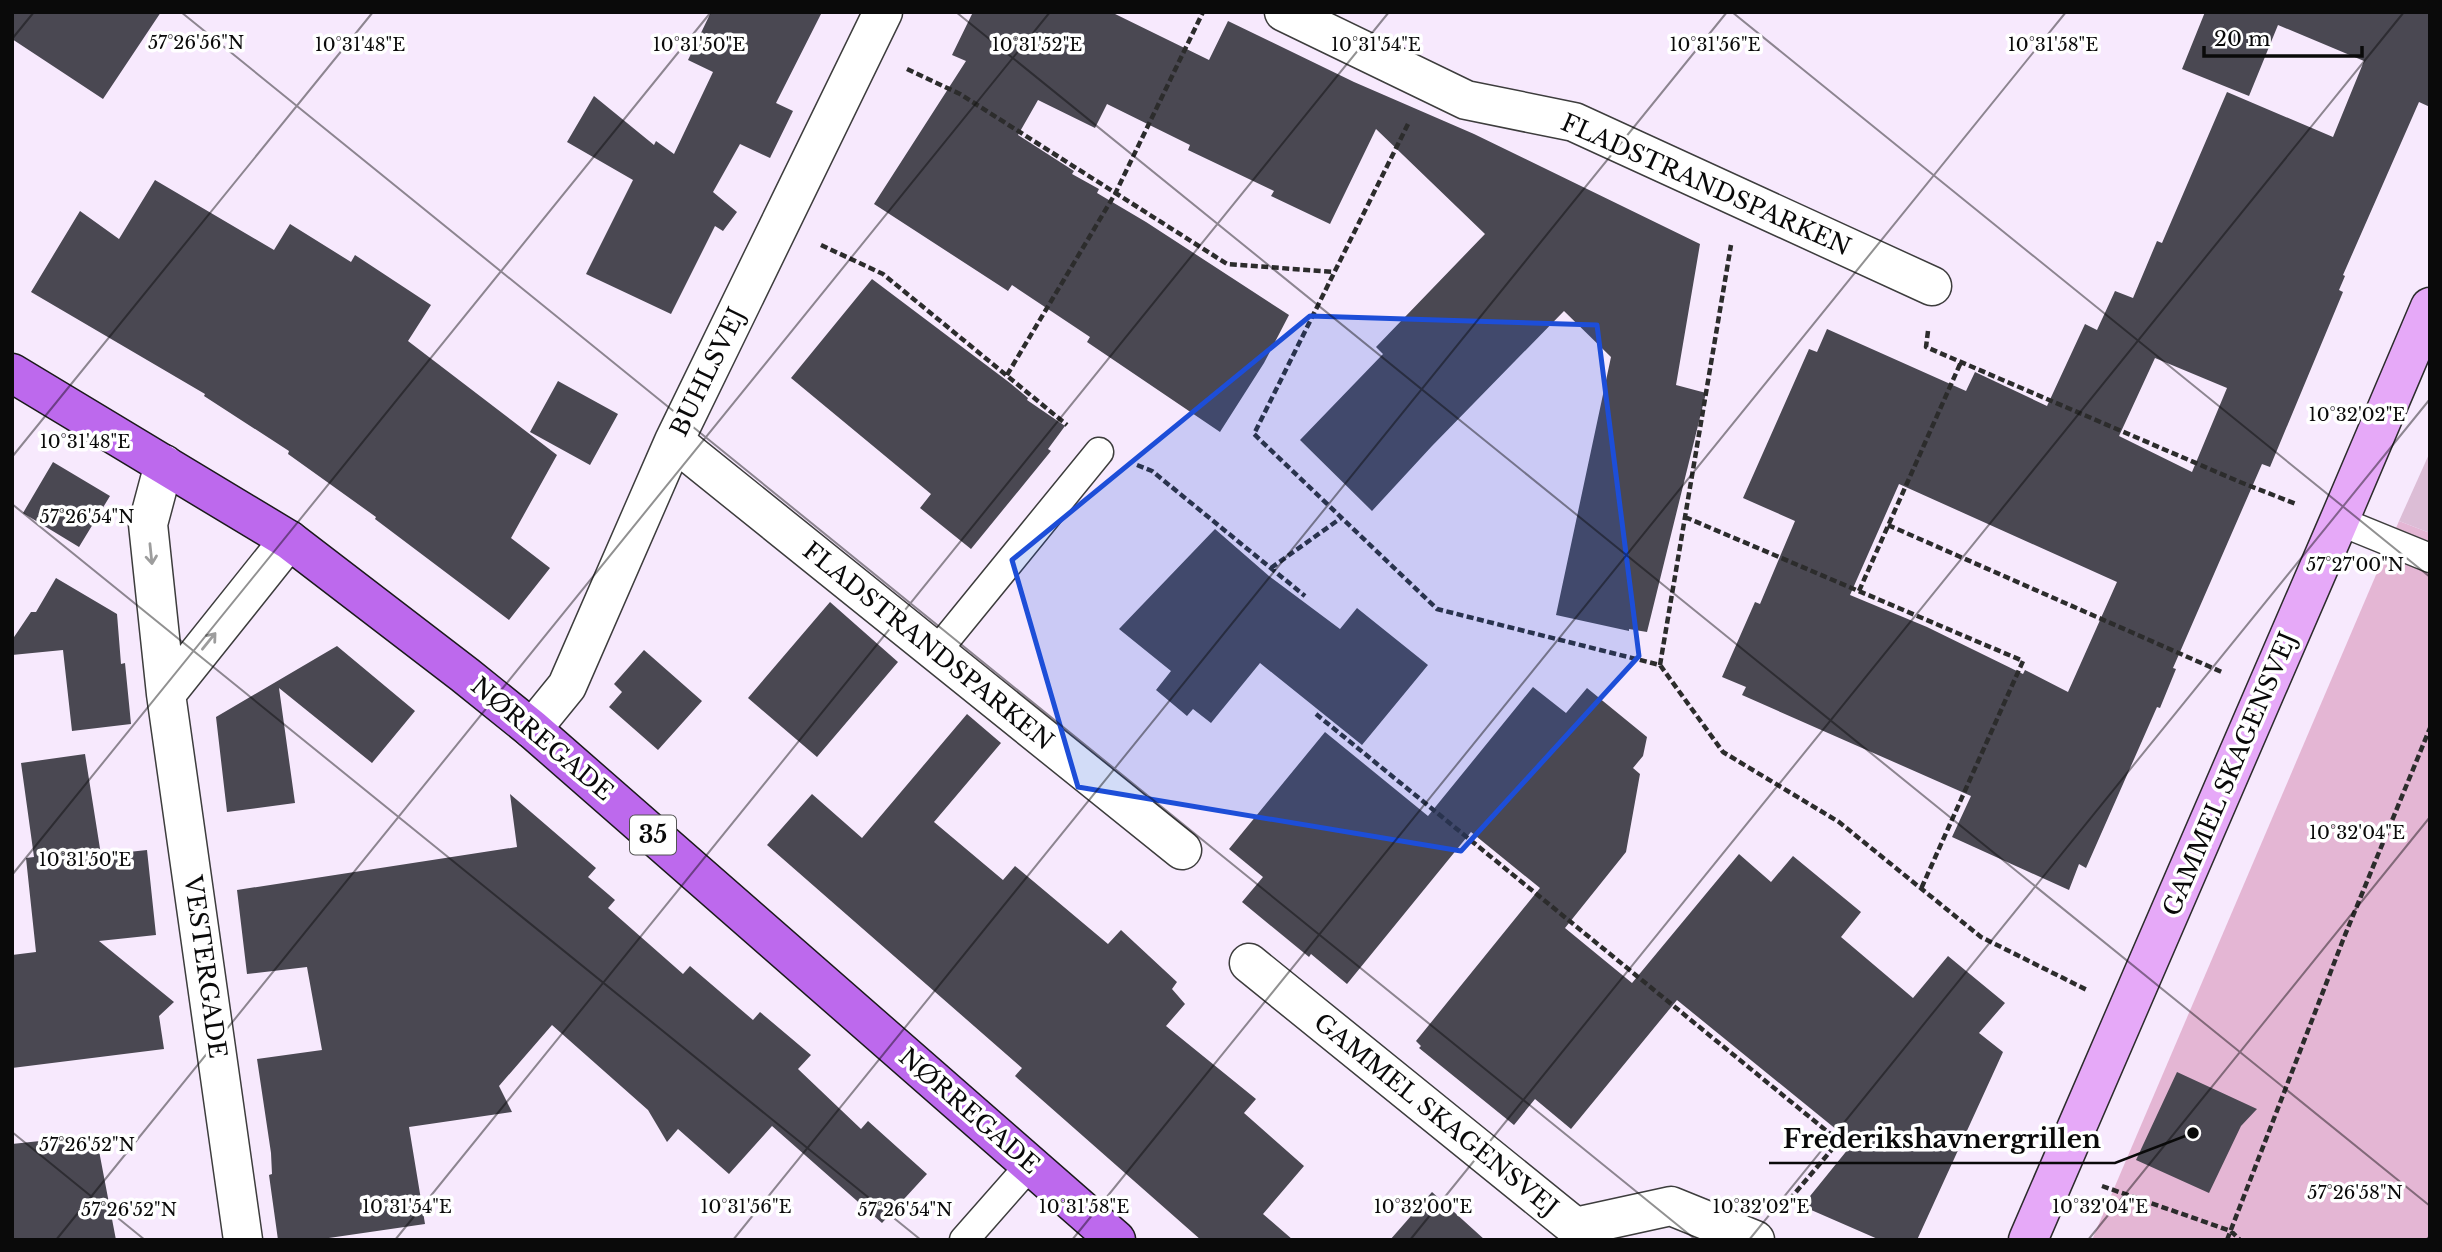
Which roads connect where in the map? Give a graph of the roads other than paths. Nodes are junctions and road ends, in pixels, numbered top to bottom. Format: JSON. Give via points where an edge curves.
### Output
{"nodes":[{"id":1,"x":883,"y":12,"type":"edge"},
{"id":2,"x":1284,"y":12,"type":"edge"},
{"id":3,"x":1932,"y":286,"type":"road end"},
{"id":4,"x":2430,"y":307,"type":"edge"},
{"id":5,"x":13,"y":375,"type":"edge"},
{"id":6,"x":674,"y":441,"type":"junction"},
{"id":7,"x":1099,"y":452,"type":"road end"},
{"id":8,"x":164,"y":464,"type":"junction"},
{"id":9,"x":2340,"y":521,"type":"junction"},
{"id":10,"x":289,"y":540,"type":"junction"},
{"id":11,"x":2430,"y":558,"type":"edge"},
{"id":12,"x":936,"y":652,"type":"junction"},
{"id":13,"x":166,"y":694,"type":"junction"},
{"id":14,"x":532,"y":729,"type":"junction"},
{"id":15,"x":1182,"y":850,"type":"dead end"},
{"id":16,"x":1249,"y":963,"type":"dead end"},
{"id":17,"x":1030,"y":1165,"type":"junction"},
{"id":18,"x":243,"y":1240,"type":"edge"},
{"id":19,"x":964,"y":1240,"type":"edge"},
{"id":20,"x":1116,"y":1240,"type":"edge"},
{"id":21,"x":1755,"y":1240,"type":"edge"},
{"id":22,"x":2028,"y":1240,"type":"edge"}],
"edges":[{"from":1,"to":6,"type":"street","name":"BUHLSVEJ"},
{"from":2,"to":3,"type":"street","name":"FLADSTRANDSPARKEN","via":[[1466,100],[1574,122]]},
{"from":4,"to":9,"type":"street","name":"GAMMEL SKAGENSVEJ"},
{"from":5,"to":8,"type":"main road","number":"35"},
{"from":6,"to":12,"type":"street","name":"FLADSTRANDSPARKEN"},
{"from":6,"to":14,"type":"street","name":"BUHLSVEJ","via":[[567,686]]},
{"from":7,"to":12,"type":"lane"},
{"from":8,"to":10,"type":"main road","name":"NØRREGADE","number":"35"},
{"from":8,"to":13,"type":"street","name":"VESTERGADE","one_way":true,"via":[[148,524]]},
{"from":9,"to":11,"type":"lane"},
{"from":9,"to":22,"type":"street","name":"GAMMEL SKAGENSVEJ"},
{"from":13,"to":10,"type":"street","one_way":true},
{"from":10,"to":14,"type":"main road","name":"NØRREGADE","number":"35"},
{"from":12,"to":15,"type":"street","name":"FLADSTRANDSPARKEN"},
{"from":13,"to":18,"type":"street","name":"VESTERGADE"},
{"from":14,"to":17,"type":"main road","name":"NØRREGADE","number":"35"},
{"from":16,"to":21,"type":"street","name":"GAMMEL SKAGENSVEJ","via":[[1575,1227],[1671,1206]]},
{"from":17,"to":19,"type":"lane"},
{"from":17,"to":20,"type":"main road","name":"NØRREGADE","number":"35"}]}
